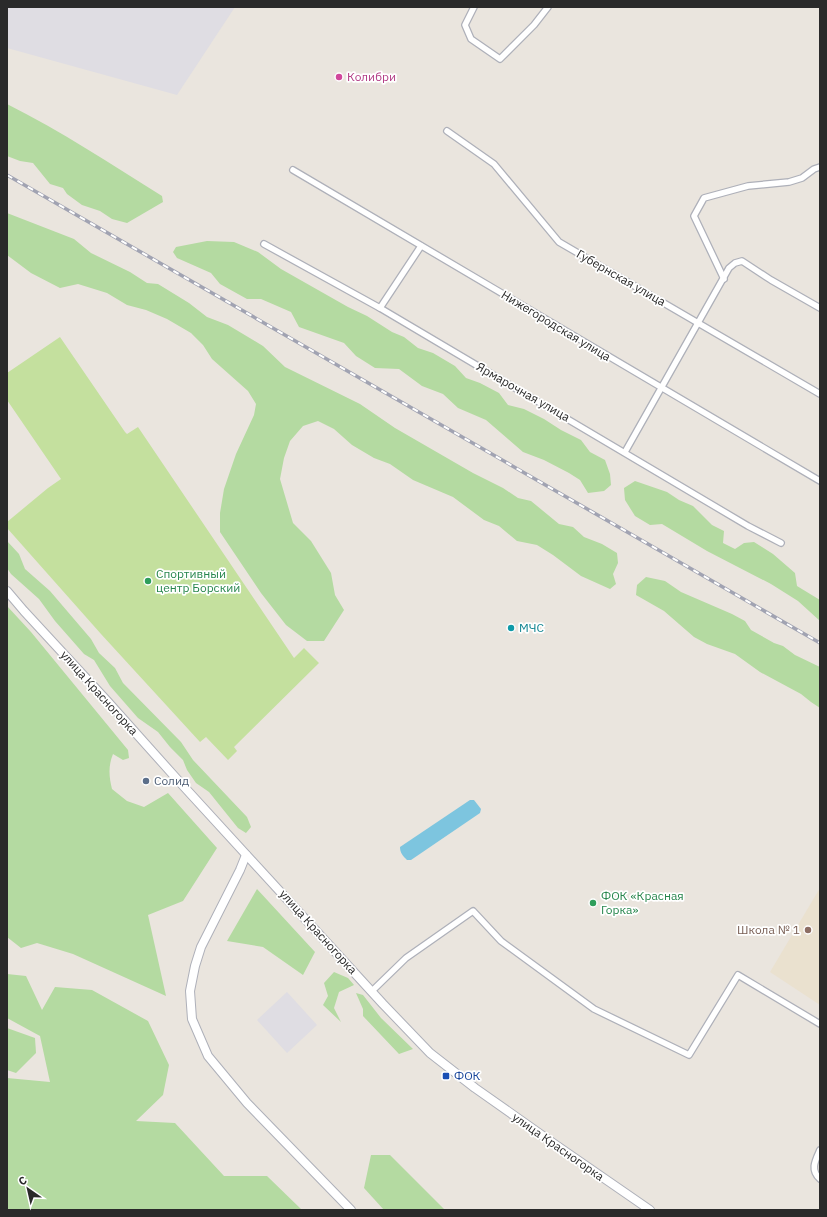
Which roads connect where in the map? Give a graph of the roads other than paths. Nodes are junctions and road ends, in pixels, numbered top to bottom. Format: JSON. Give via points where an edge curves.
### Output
{"nodes":[{"id":1,"x":474,"y":7,"type":"edge"},
{"id":2,"x":548,"y":7,"type":"edge"},
{"id":3,"x":447,"y":131,"type":"dead end"},
{"id":4,"x":820,"y":167,"type":"edge"},
{"id":5,"x":293,"y":170,"type":"dead end"},
{"id":6,"x":264,"y":244,"type":"dead end"},
{"id":7,"x":421,"y":246,"type":"junction"},
{"id":8,"x":724,"y":279,"type":"junction"},
{"id":9,"x":380,"y":308,"type":"junction"},
{"id":10,"x":820,"y":308,"type":"edge"},
{"id":11,"x":699,"y":323,"type":"junction"},
{"id":12,"x":661,"y":387,"type":"junction"},
{"id":13,"x":820,"y":394,"type":"edge"},
{"id":14,"x":625,"y":452,"type":"junction"},
{"id":15,"x":820,"y":481,"type":"edge"},
{"id":16,"x":781,"y":543,"type":"dead end"},
{"id":17,"x":7,"y":590,"type":"edge"},
{"id":18,"x":7,"y":595,"type":"edge"},
{"id":19,"x":24,"y":611,"type":"junction"},
{"id":20,"x":246,"y":855,"type":"junction"},
{"id":21,"x":372,"y":991,"type":"junction"},
{"id":22,"x":820,"y":1024,"type":"edge"},
{"id":23,"x":820,"y":1150,"type":"edge"},
{"id":24,"x":820,"y":1179,"type":"edge"},
{"id":25,"x":351,"y":1210,"type":"edge"},
{"id":26,"x":650,"y":1210,"type":"edge"}],
"edges":[{"from":1,"to":2,"type":"street","via":[[465,25],[470,40],[500,59]]},
{"from":3,"to":11,"type":"street","name":"Губернская улица","via":[[494,164],[559,242]]},
{"from":4,"to":8,"type":"street","via":[[802,178],[789,182],[748,186],[704,198],[694,216]]},
{"from":5,"to":7,"type":"street","name":"Нижегородская улица"},
{"from":6,"to":9,"type":"street","name":"Ярмарочная улица"},
{"from":7,"to":9,"type":"street"},
{"from":7,"to":12,"type":"street","name":"Нижегородская улица"},
{"from":8,"to":10,"type":"street","via":[[729,268],[742,261]]},
{"from":8,"to":11,"type":"street"},
{"from":9,"to":14,"type":"street","name":"Ярмарочная улица"},
{"from":11,"to":12,"type":"street"},
{"from":11,"to":13,"type":"street","name":"Губернская улица"},
{"from":12,"to":14,"type":"street"},
{"from":12,"to":15,"type":"street","name":"Нижегородская улица"},
{"from":14,"to":16,"type":"street","name":"Ярмарочная улица"},
{"from":17,"to":19,"type":"main road"},
{"from":18,"to":19,"type":"main road"},
{"from":19,"to":20,"type":"main road","name":"улица Красногорка"},
{"from":20,"to":21,"type":"main road","name":"улица Красногорка"},
{"from":20,"to":25,"type":"main road","via":[[201,947],[190,991],[192,1019],[208,1056],[247,1103]]},
{"from":21,"to":22,"type":"street","via":[[406,958],[472,911],[501,941],[594,1009],[689,1054],[738,975]]},
{"from":21,"to":26,"type":"main road","name":"улица Красногорка","via":[[430,1053],[450,1070]]},
{"from":23,"to":24,"type":"street","via":[[813,1167]]}]}
